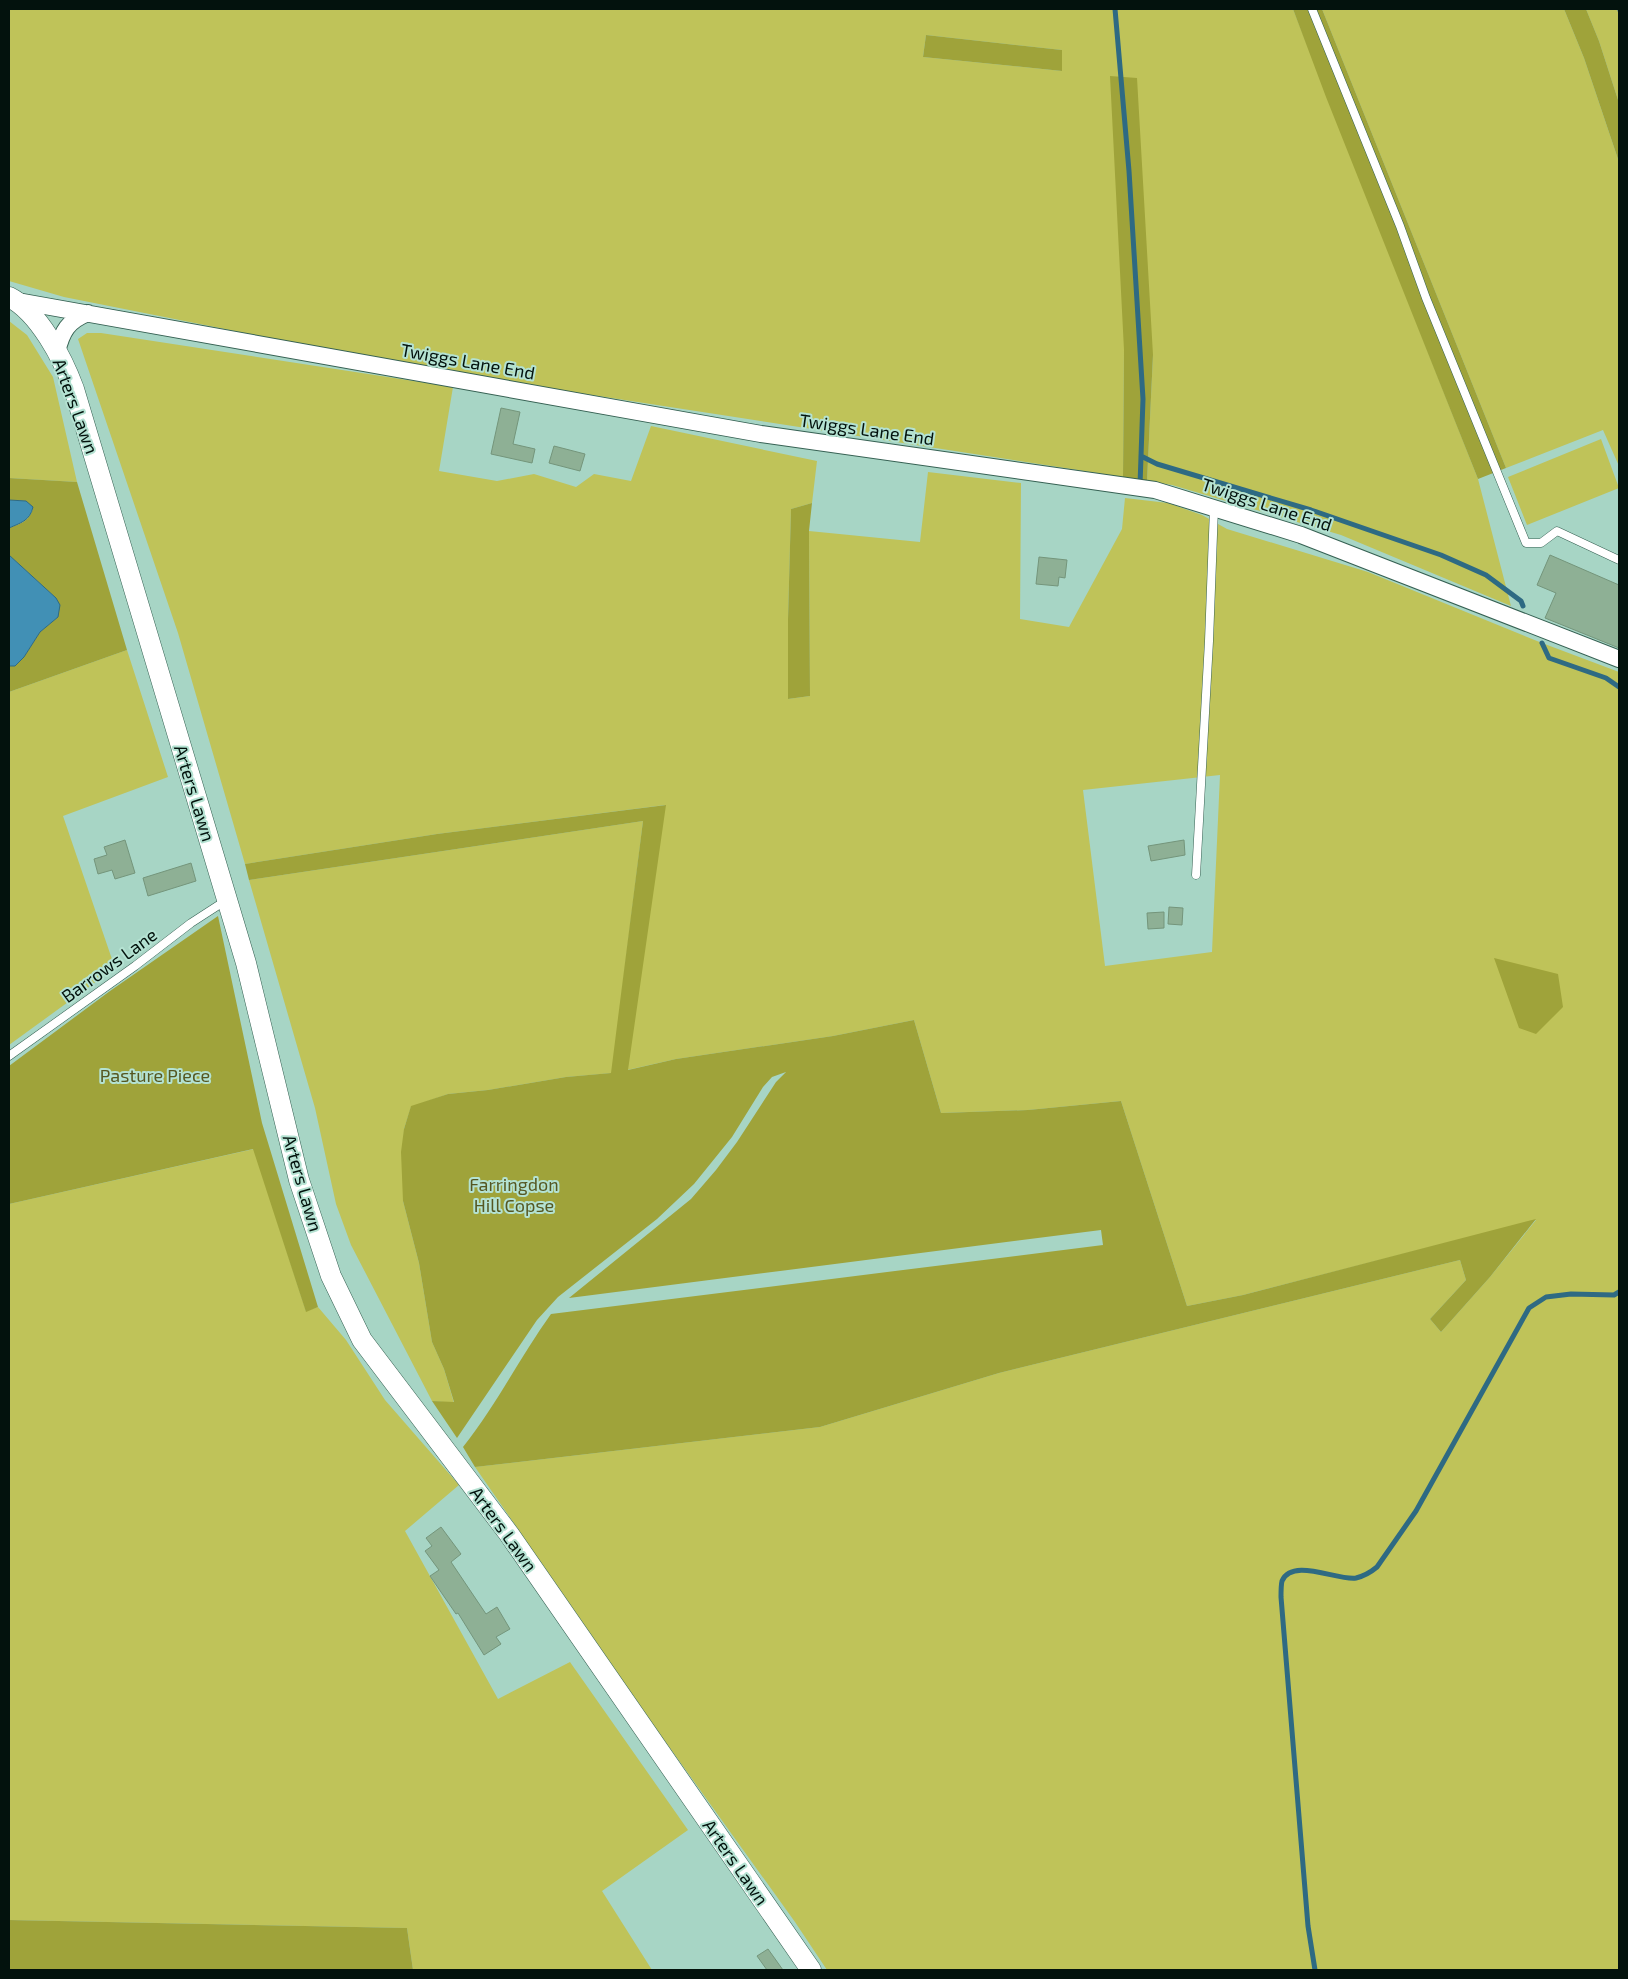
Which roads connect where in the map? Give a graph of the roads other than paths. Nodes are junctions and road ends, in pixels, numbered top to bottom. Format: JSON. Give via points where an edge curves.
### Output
{"nodes":[{"id":1,"x":1312,"y":9,"type":"edge"},
{"id":2,"x":13,"y":299,"type":"edge"},
{"id":3,"x":88,"y":313,"type":"junction"},
{"id":4,"x":57,"y":352,"type":"junction"},
{"id":5,"x":1214,"y":508,"type":"junction"},
{"id":6,"x":1619,"y":560,"type":"edge"},
{"id":7,"x":1619,"y":659,"type":"edge"},
{"id":8,"x":1196,"y":876,"type":"dead end"},
{"id":9,"x":227,"y":899,"type":"junction"},
{"id":10,"x":9,"y":1056,"type":"edge"},
{"id":11,"x":811,"y":1970,"type":"edge"}],
"edges":[{"from":1,"to":6,"type":"lane","via":[[1526,543],[1541,543],[1557,531]]},
{"from":2,"to":3,"type":"street","name":"Twiggs Lane End"},
{"from":2,"to":4,"type":"street","name":"Arters Lawn","via":[[42,329]]},
{"from":3,"to":4,"type":"street","via":[[68,324]]},
{"from":3,"to":5,"type":"street","name":"Twiggs Lane End","via":[[761,434],[1155,490]]},
{"from":4,"to":9,"type":"street","name":"Arters Lawn","via":[[74,389]]},
{"from":5,"to":7,"type":"street","name":"Twiggs Lane End","via":[[1301,534]]},
{"from":5,"to":8,"type":"lane","via":[[1210,641]]},
{"from":9,"to":10,"type":"lane","name":"Barrows Lane"},
{"from":9,"to":11,"type":"street","name":"Arters Lawn","via":[[246,963],[299,1180],[331,1276],[362,1340],[509,1534]]}]}
